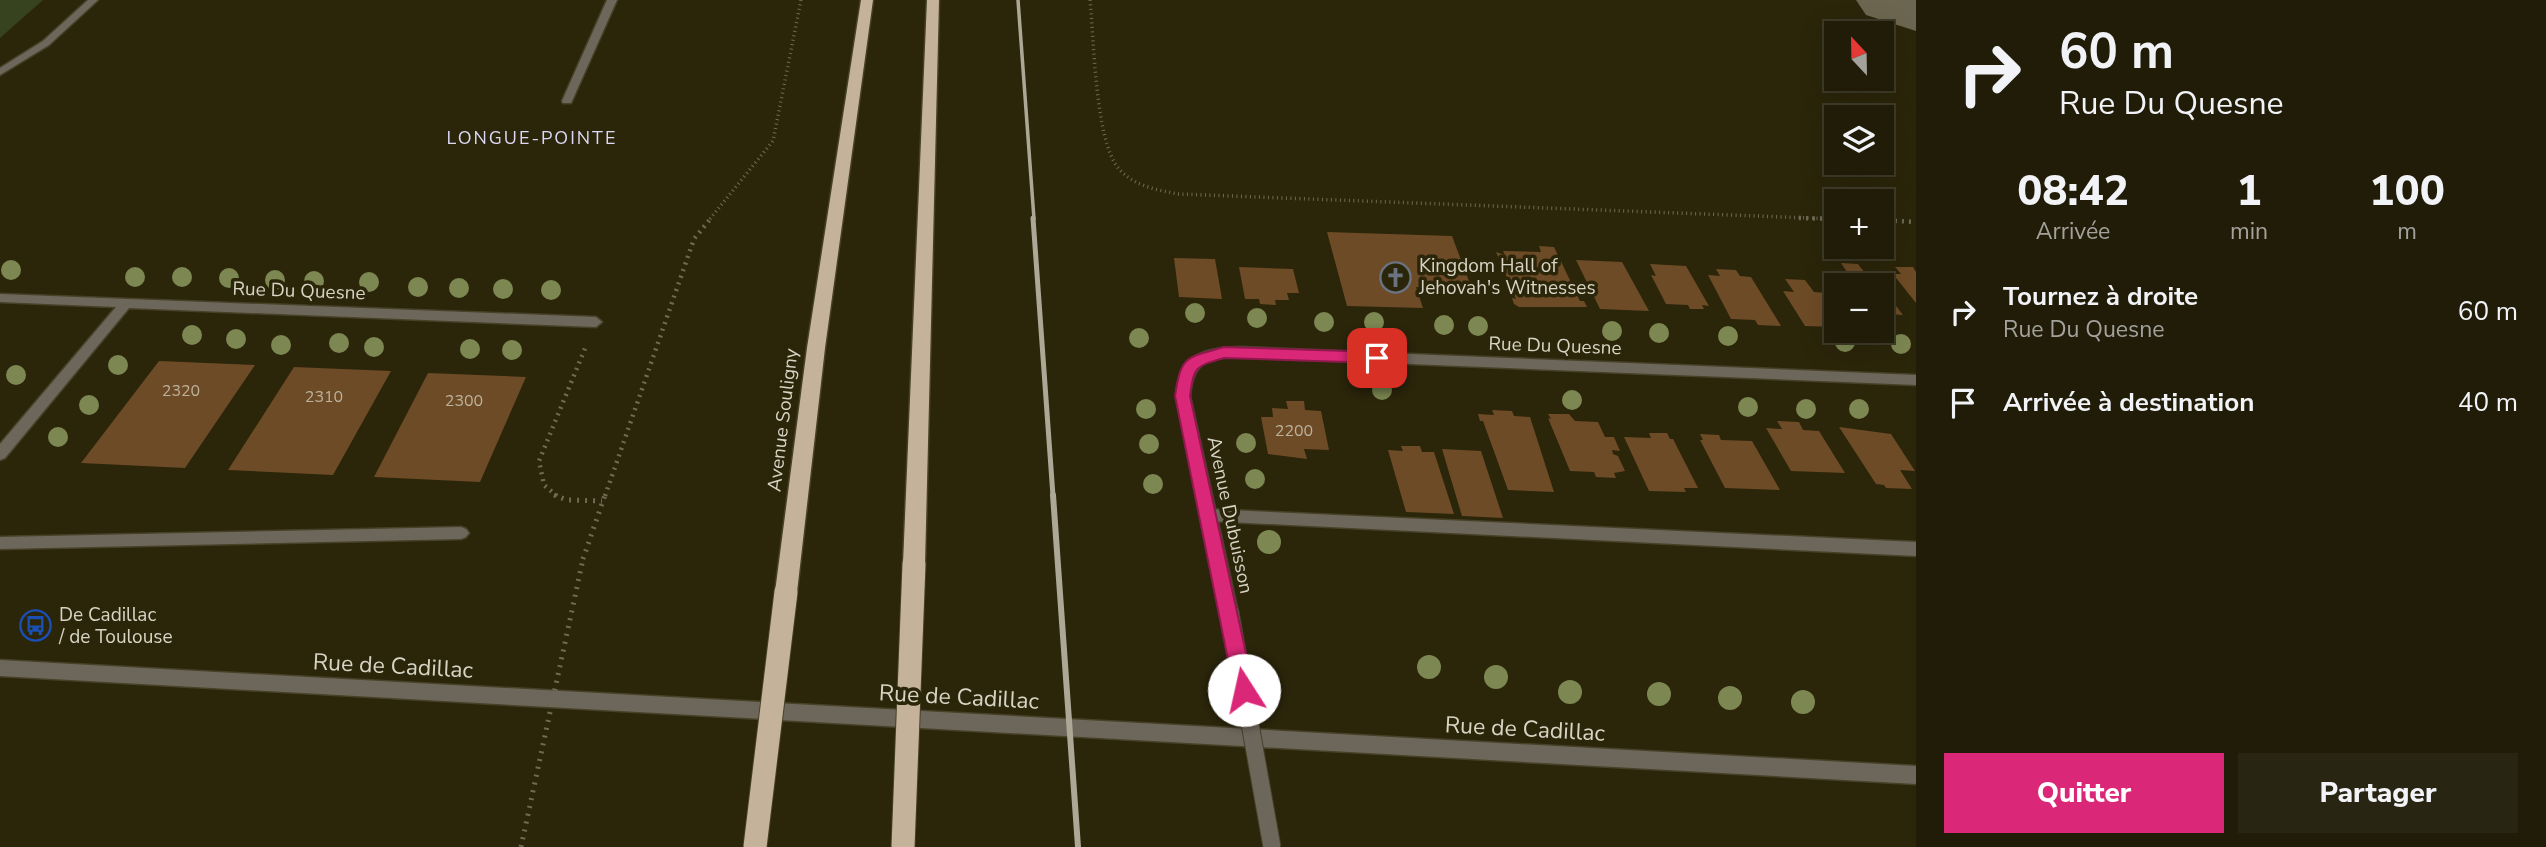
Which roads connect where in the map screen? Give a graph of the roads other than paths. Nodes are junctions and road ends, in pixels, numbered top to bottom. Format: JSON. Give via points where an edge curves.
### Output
{"nodes":[{"id":1,"x":93,"y":0,"type":"edge"},
{"id":2,"x":612,"y":0,"type":"edge"},
{"id":3,"x":867,"y":0,"type":"edge"},
{"id":4,"x":933,"y":0,"type":"edge"},
{"id":5,"x":0,"y":72,"type":"edge"},
{"id":6,"x":567,"y":100,"type":"dead end"},
{"id":7,"x":0,"y":298,"type":"edge"},
{"id":8,"x":126,"y":303,"type":"junction"},
{"id":9,"x":596,"y":322,"type":"road end"},
{"id":10,"x":1195,"y":361,"type":"joint"},
{"id":11,"x":1916,"y":380,"type":"edge"},
{"id":12,"x":0,"y":454,"type":"edge"},
{"id":13,"x":1208,"y":515,"type":"junction"},
{"id":14,"x":461,"y":533,"type":"dead end"},
{"id":15,"x":0,"y":543,"type":"edge"},
{"id":16,"x":1916,"y":550,"type":"edge"},
{"id":17,"x":0,"y":668,"type":"edge"},
{"id":18,"x":1916,"y":775,"type":"edge"},
{"id":19,"x":755,"y":847,"type":"edge"},
{"id":20,"x":903,"y":847,"type":"edge"},
{"id":21,"x":1272,"y":847,"type":"edge"}],
"edges":[{"from":1,"to":5,"type":"street","via":[[46,43]]},
{"from":2,"to":6,"type":"street"},
{"from":3,"to":19,"type":"highway","name":"Avenue Souligny","bridge":true,"via":[[816,348]]},
{"from":4,"to":20,"type":"highway","bridge":true},
{"from":7,"to":8,"type":"street","name":"Rue Du Quesne"},
{"from":8,"to":9,"type":"street","name":"Rue Du Quesne"},
{"from":8,"to":12,"type":"street"},
{"from":10,"to":11,"type":"street","name":"Rue Du Quesne","via":[[1242,352]]},
{"from":10,"to":13,"type":"street","name":"Avenue Dubuisson","via":[[1186,371],[1182,396]]},
{"from":13,"to":16,"type":"street"},
{"from":13,"to":21,"type":"street","name":"Avenue Dubuisson","bridge":true},
{"from":14,"to":15,"type":"street"},
{"from":17,"to":18,"type":"street","name":"Rue de Cadillac"}]}
